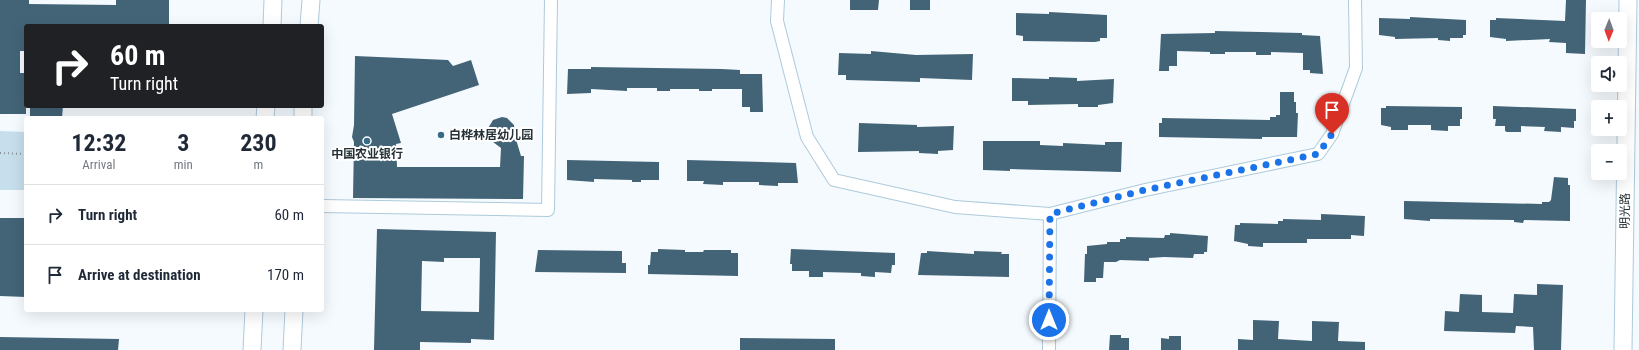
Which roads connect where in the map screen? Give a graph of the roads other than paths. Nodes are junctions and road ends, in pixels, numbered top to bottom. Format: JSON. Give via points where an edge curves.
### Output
{"nodes":[{"id":1,"x":273,"y":0,"type":"edge"},
{"id":2,"x":311,"y":0,"type":"edge"},
{"id":3,"x":551,"y":0,"type":"edge"},
{"id":4,"x":778,"y":0,"type":"edge"},
{"id":5,"x":1355,"y":0,"type":"edge"},
{"id":6,"x":1628,"y":0,"type":"edge"},
{"id":7,"x":272,"y":24,"type":"edge"},
{"id":8,"x":309,"y":24,"type":"edge"},
{"id":9,"x":324,"y":206,"type":"edge"},
{"id":10,"x":1050,"y":214,"type":"junction"},
{"id":11,"x":254,"y":312,"type":"edge"},
{"id":12,"x":294,"y":312,"type":"edge"},
{"id":13,"x":252,"y":350,"type":"edge"},
{"id":14,"x":292,"y":350,"type":"edge"},
{"id":15,"x":1049,"y":350,"type":"edge"},
{"id":16,"x":1623,"y":350,"type":"edge"}],
"edges":[{"from":1,"to":7,"type":"main road"},
{"from":2,"to":8,"type":"main road"},
{"from":3,"to":9,"type":"street","via":[[548,210]]},
{"from":4,"to":10,"type":"street","via":[[777,21],[807,137],[834,180],[955,207]]},
{"from":5,"to":10,"type":"street","via":[[1356,68],[1332,134],[1318,154],[1145,190]]},
{"from":6,"to":16,"type":"main road","name":"明光路"},
{"from":10,"to":15,"type":"street"},
{"from":11,"to":13,"type":"main road"},
{"from":12,"to":14,"type":"main road"}]}
